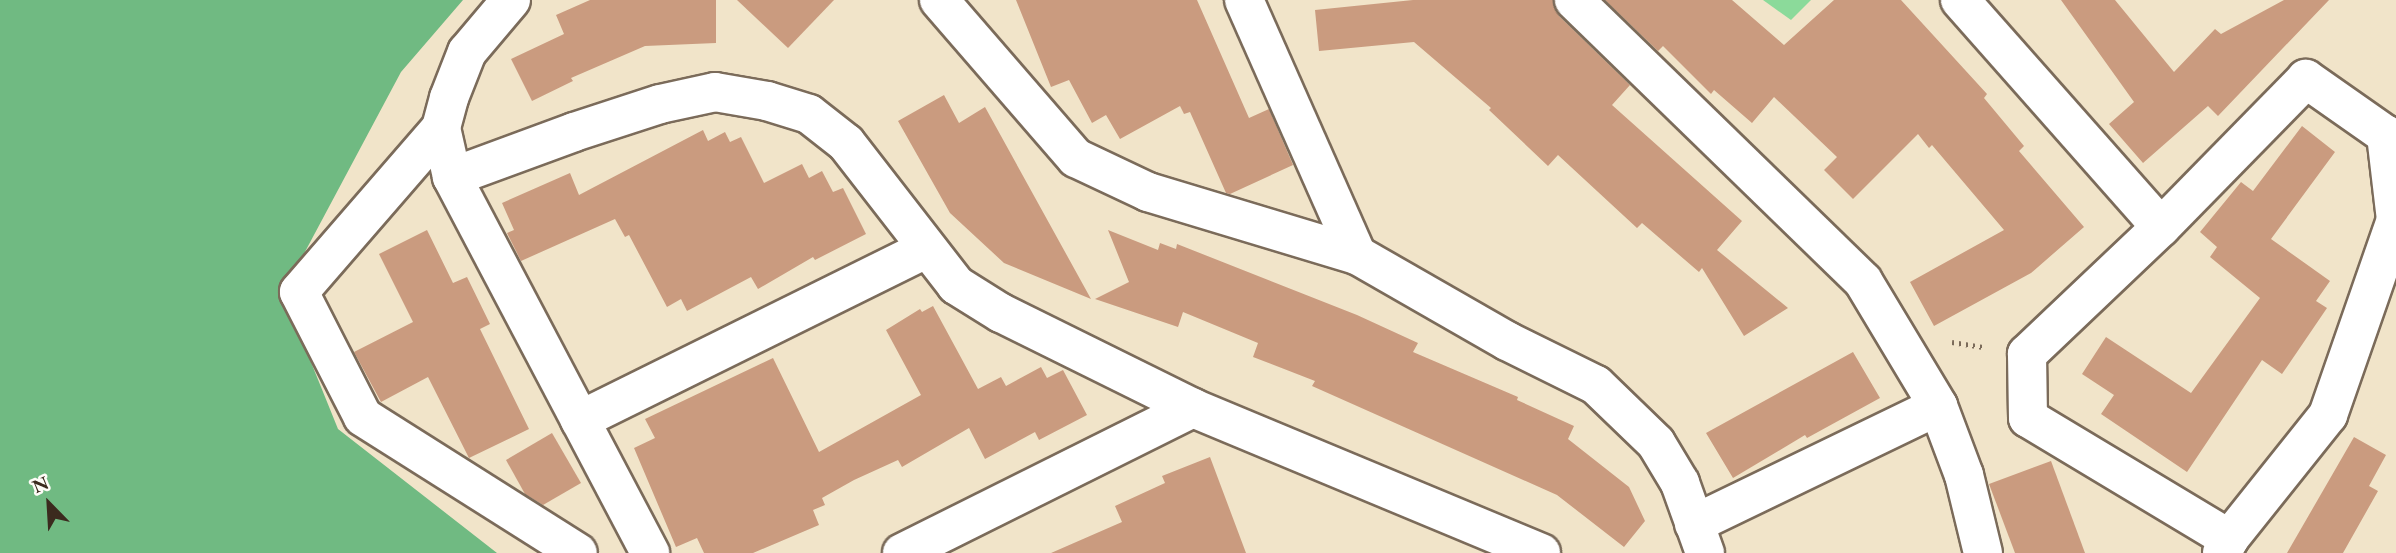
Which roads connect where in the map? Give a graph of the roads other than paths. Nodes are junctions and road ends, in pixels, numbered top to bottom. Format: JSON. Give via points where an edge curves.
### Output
{"nodes":[{"id":1,"x":510,"y":0,"type":"edge"},
{"id":2,"x":939,"y":0,"type":"edge"},
{"id":3,"x":1244,"y":0,"type":"edge"},
{"id":4,"x":1574,"y":0,"type":"edge"},
{"id":5,"x":1960,"y":0,"type":"edge"},
{"id":6,"x":441,"y":128,"type":"junction"},
{"id":7,"x":452,"y":177,"type":"junction"},
{"id":8,"x":2161,"y":226,"type":"junction"},
{"id":9,"x":926,"y":249,"type":"junction"},
{"id":10,"x":1357,"y":255,"type":"junction"},
{"id":11,"x":1938,"y":406,"type":"junction"},
{"id":12,"x":1193,"y":408,"type":"junction"},
{"id":13,"x":580,"y":420,"type":"junction"},
{"id":14,"x":1700,"y":539,"type":"edge"},
{"id":15,"x":2226,"y":546,"type":"edge"},
{"id":16,"x":923,"y":548,"type":"edge"},
{"id":17,"x":578,"y":553,"type":"edge"},
{"id":18,"x":650,"y":553,"type":"edge"},
{"id":19,"x":1541,"y":553,"type":"edge"},
{"id":20,"x":1983,"y":553,"type":"edge"}],
"edges":[{"from":1,"to":6,"type":"street","via":[[467,52]]},
{"from":2,"to":10,"type":"street","via":[[1076,158],[1148,192]]},
{"from":3,"to":10,"type":"street"},
{"from":4,"to":11,"type":"street","via":[[1863,281]]},
{"from":5,"to":8,"type":"street"},
{"from":6,"to":7,"type":"street"},
{"from":6,"to":17,"type":"street","via":[[299,292],[363,417]]},
{"from":7,"to":9,"type":"street","via":[[660,104],[715,92],[809,114],[846,143]]},
{"from":7,"to":13,"type":"street"},
{"from":8,"to":15,"type":"street","via":[[2027,354],[2028,418]]},
{"from":8,"to":15,"type":"street","via":[[2306,79],[2386,135],[2396,220],[2328,415]]},
{"from":9,"to":12,"type":"street","via":[[956,285],[1000,313]]},
{"from":9,"to":13,"type":"street"},
{"from":10,"to":14,"type":"street","via":[[1507,341],[1596,384],[1656,443],[1680,482]]},
{"from":11,"to":14,"type":"street"},
{"from":11,"to":20,"type":"street","via":[[1967,486]]},
{"from":12,"to":16,"type":"street"},
{"from":12,"to":19,"type":"street"},
{"from":13,"to":18,"type":"street"}]}
